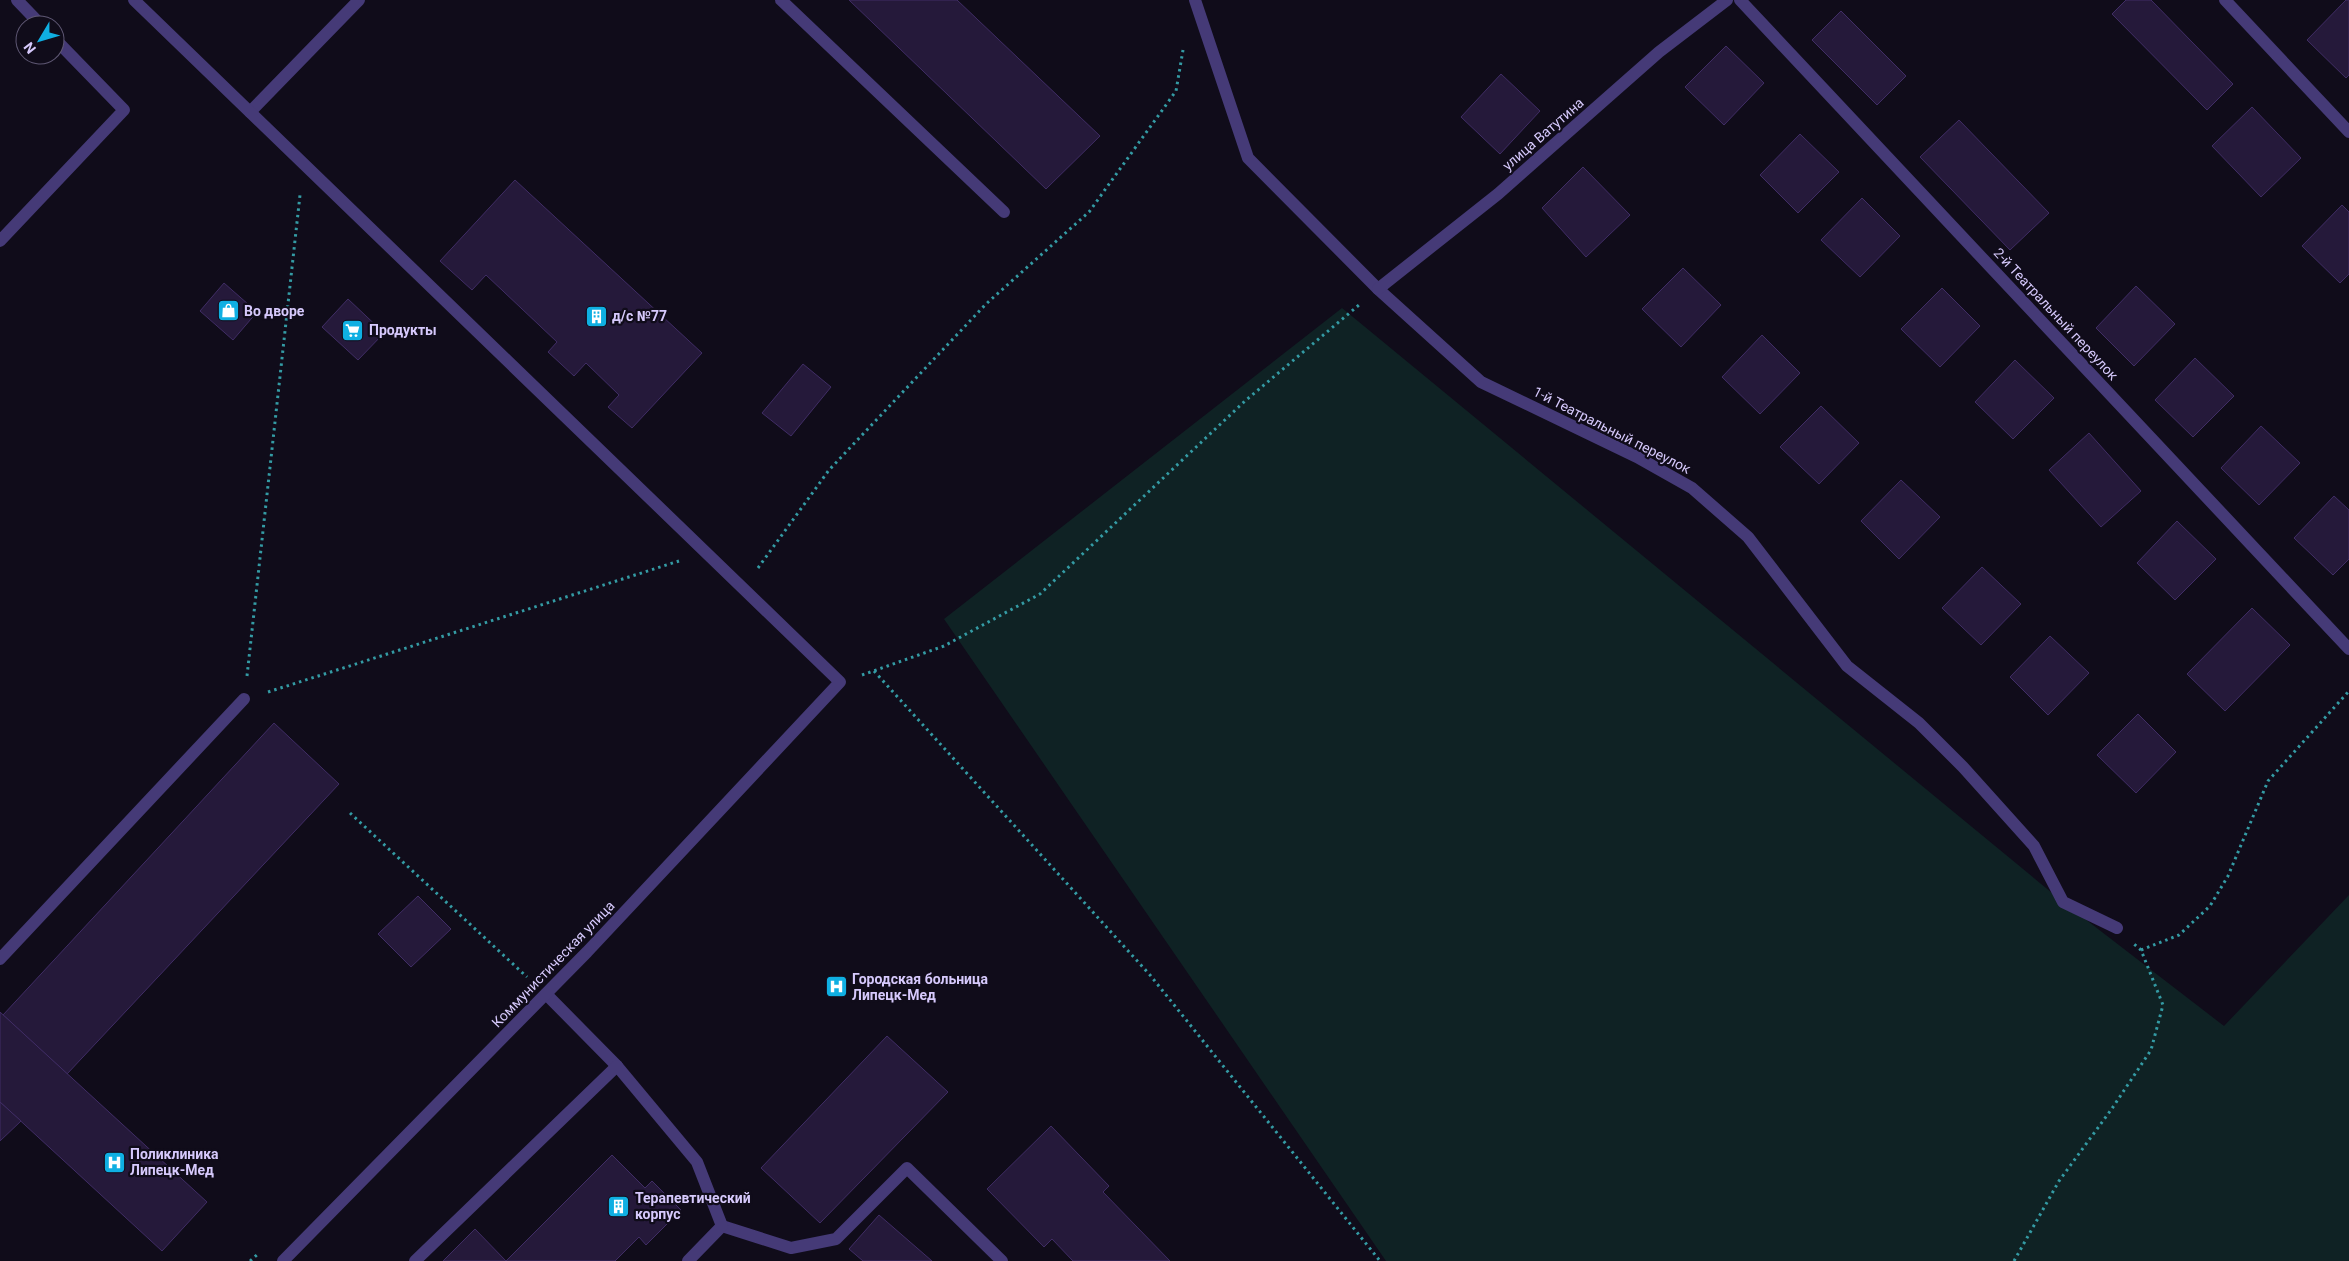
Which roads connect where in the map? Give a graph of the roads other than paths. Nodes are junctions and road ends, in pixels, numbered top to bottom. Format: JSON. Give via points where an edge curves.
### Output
{"nodes":[{"id":1,"x":17,"y":0,"type":"edge"},
{"id":2,"x":134,"y":0,"type":"edge"},
{"id":3,"x":359,"y":0,"type":"edge"},
{"id":4,"x":781,"y":0,"type":"edge"},
{"id":5,"x":1195,"y":0,"type":"edge"},
{"id":6,"x":1727,"y":0,"type":"edge"},
{"id":7,"x":1740,"y":0,"type":"edge"},
{"id":8,"x":2224,"y":0,"type":"edge"},
{"id":9,"x":31,"y":15,"type":"edge"},
{"id":10,"x":65,"y":49,"type":"edge"},
{"id":11,"x":250,"y":112,"type":"junction"},
{"id":12,"x":2349,"y":132,"type":"edge"},
{"id":13,"x":1004,"y":212,"type":"dead end"},
{"id":14,"x":0,"y":241,"type":"edge"},
{"id":15,"x":1378,"y":289,"type":"junction"},
{"id":16,"x":2349,"y":649,"type":"edge"},
{"id":17,"x":244,"y":699,"type":"road end"},
{"id":18,"x":2117,"y":928,"type":"road end"},
{"id":19,"x":0,"y":959,"type":"edge"},
{"id":20,"x":546,"y":994,"type":"junction"},
{"id":21,"x":617,"y":1066,"type":"junction"},
{"id":22,"x":722,"y":1226,"type":"junction"},
{"id":23,"x":283,"y":1261,"type":"edge"},
{"id":24,"x":416,"y":1261,"type":"edge"},
{"id":25,"x":688,"y":1261,"type":"edge"},
{"id":26,"x":1002,"y":1261,"type":"edge"}],
"edges":[{"from":1,"to":9,"type":"street"},
{"from":2,"to":11,"type":"street"},
{"from":3,"to":11,"type":"street"},
{"from":4,"to":13,"type":"street"},
{"from":5,"to":15,"type":"street","name":"1-й Театральный переулок","via":[[1248,158]]},
{"from":6,"to":15,"type":"street","name":"улица Ватутина","via":[[1659,52],[1498,194]]},
{"from":7,"to":16,"type":"street","name":"2-й Театральный переулок"},
{"from":8,"to":12,"type":"street"},
{"from":10,"to":14,"type":"street","via":[[124,110]]},
{"from":11,"to":20,"type":"street","name":"Коммунистическая улица","via":[[840,682]]},
{"from":15,"to":18,"type":"street","name":"1-й Театральный переулок","via":[[1481,382],[1637,457],[1692,488],[1748,537],[1847,666],[1919,723],[2034,846],[2063,902]]},
{"from":17,"to":19,"type":"street"},
{"from":20,"to":21,"type":"street"},
{"from":20,"to":23,"type":"street","name":"Коммунистическая улица"},
{"from":21,"to":22,"type":"street","via":[[696,1162]]},
{"from":21,"to":24,"type":"street"},
{"from":22,"to":25,"type":"street"},
{"from":22,"to":26,"type":"street","via":[[791,1248],[836,1239],[907,1168]]}]}
